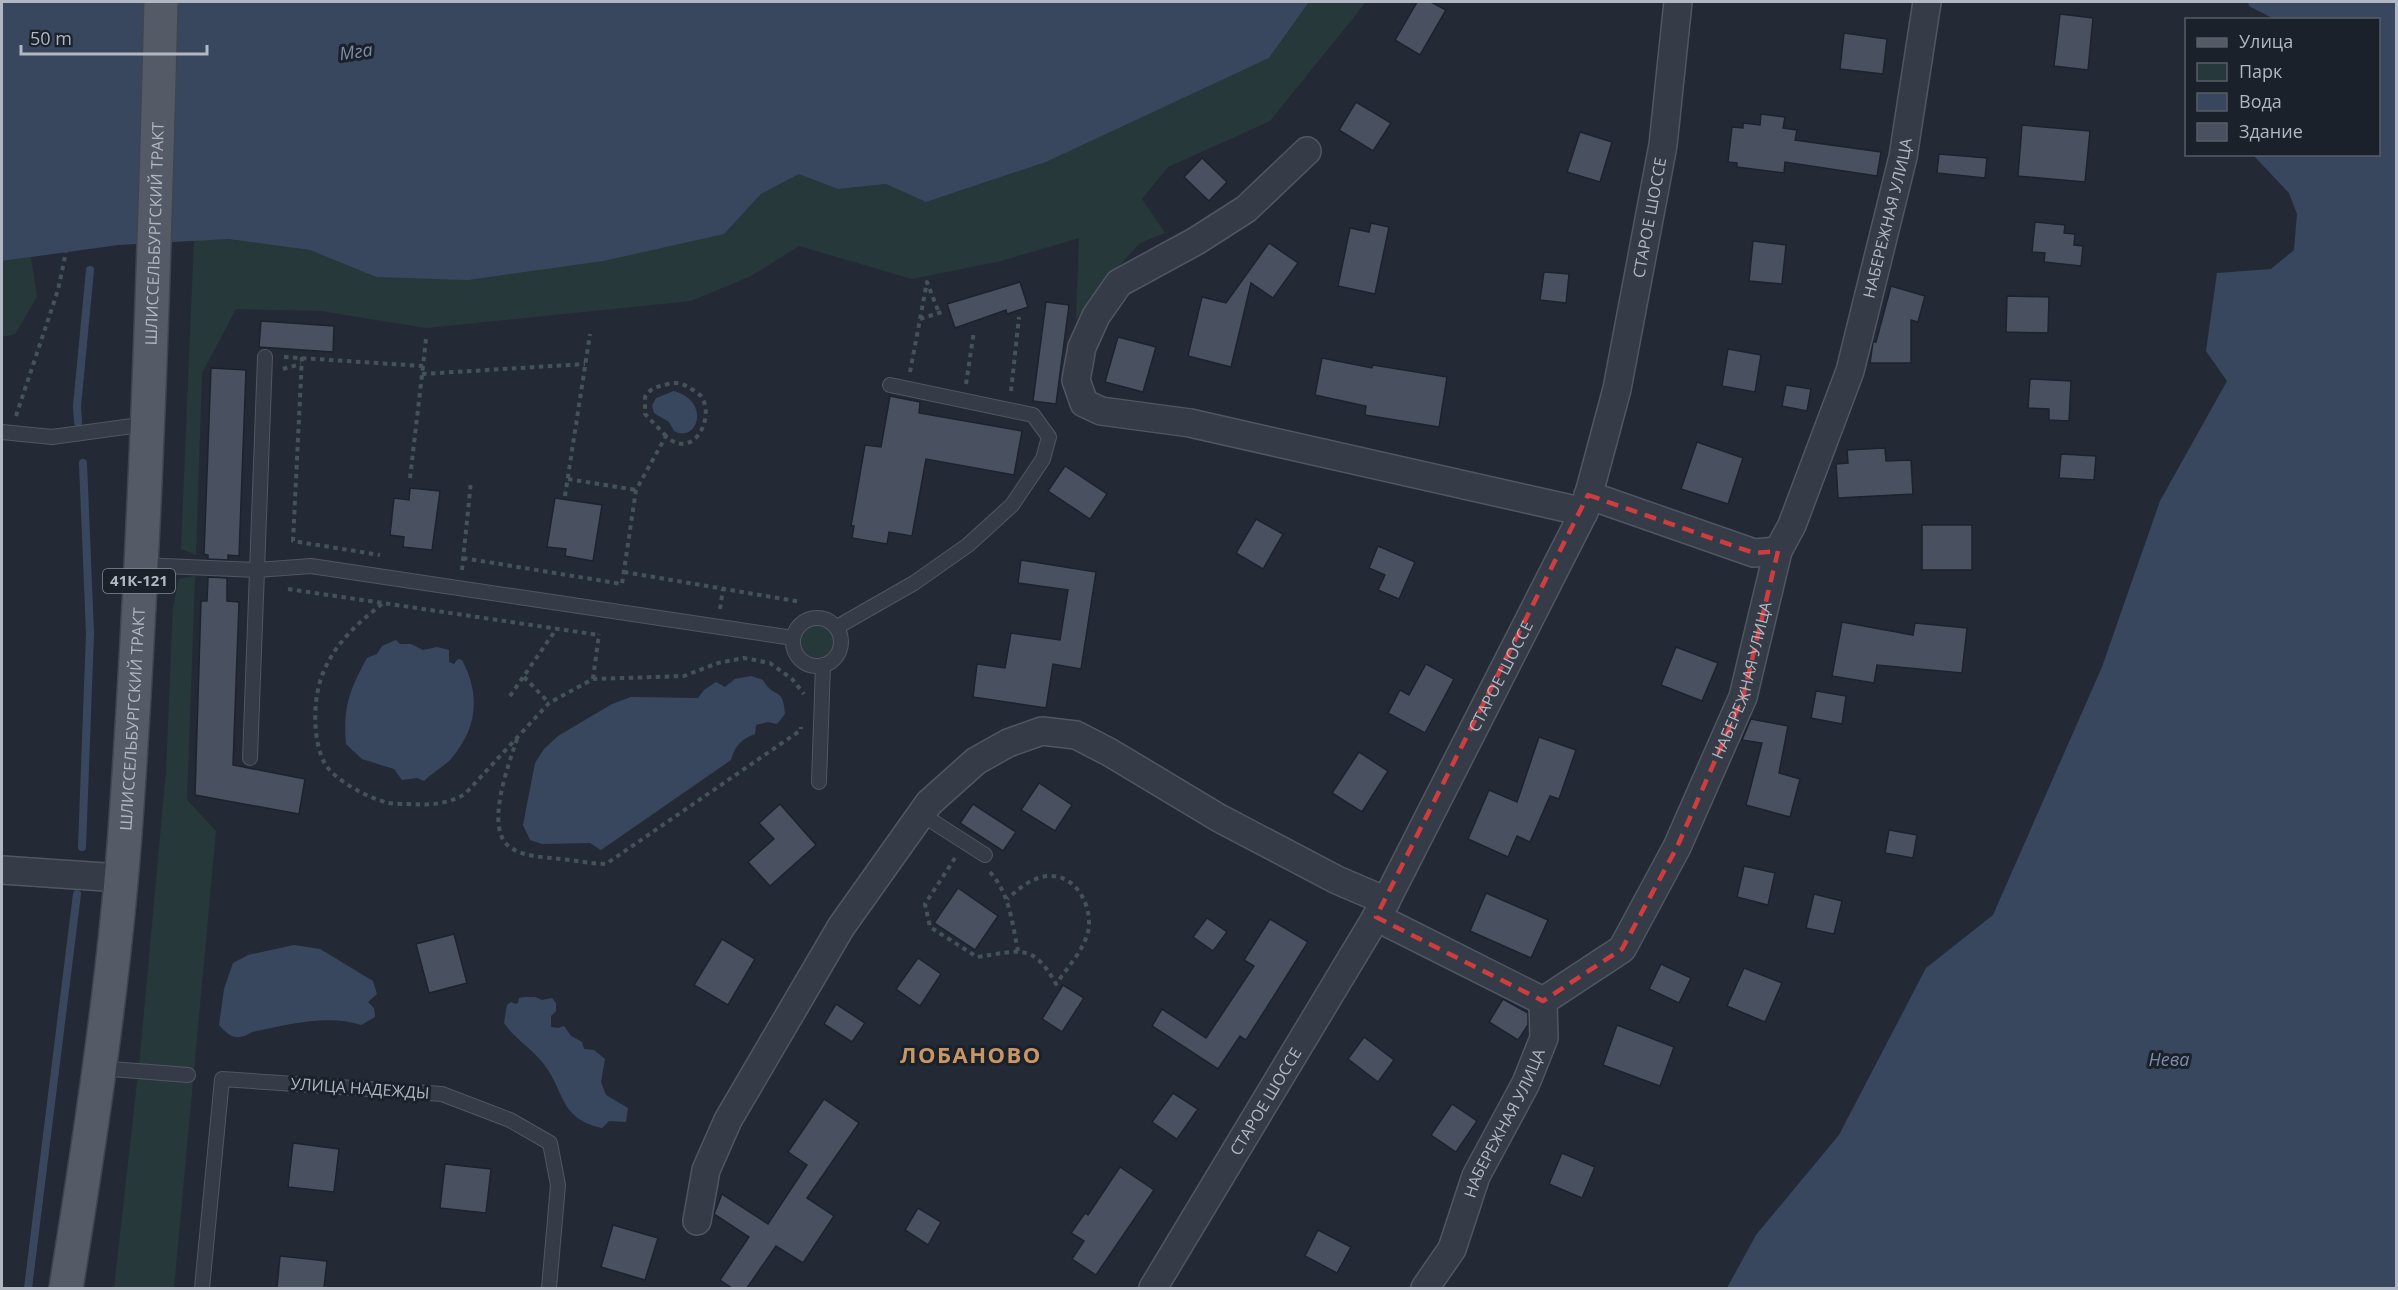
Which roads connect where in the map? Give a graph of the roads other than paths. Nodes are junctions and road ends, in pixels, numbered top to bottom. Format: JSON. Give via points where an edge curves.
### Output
{"nodes":[{"id":1,"x":161,"y":2,"type":"edge"},
{"id":2,"x":1678,"y":2,"type":"edge"},
{"id":3,"x":1927,"y":2,"type":"edge"},
{"id":4,"x":1307,"y":151,"type":"dead end"},
{"id":5,"x":265,"y":357,"type":"road end"},
{"id":6,"x":890,"y":385,"type":"dead end"},
{"id":7,"x":147,"y":424,"type":"junction"},
{"id":8,"x":5,"y":433,"type":"edge"},
{"id":9,"x":1586,"y":503,"type":"junction"},
{"id":10,"x":1778,"y":551,"type":"junction"},
{"id":11,"x":140,"y":565,"type":"junction"},
{"id":12,"x":257,"y":570,"type":"junction"},
{"id":13,"x":837,"y":627,"type":"junction"},
{"id":14,"x":794,"y":638,"type":"junction"},
{"id":15,"x":823,"y":665,"type":"junction"},
{"id":16,"x":250,"y":758,"type":"dead end"},
{"id":17,"x":819,"y":782,"type":"dead end"},
{"id":18,"x":921,"y":814,"type":"junction"},
{"id":19,"x":985,"y":855,"type":"road end"},
{"id":20,"x":2,"y":870,"type":"edge"},
{"id":21,"x":120,"y":878,"type":"junction"},
{"id":22,"x":1381,"y":909,"type":"junction"},
{"id":23,"x":1543,"y":1000,"type":"junction"},
{"id":24,"x":99,"y":1068,"type":"junction"},
{"id":25,"x":188,"y":1075,"type":"dead end"},
{"id":26,"x":697,"y":1221,"type":"dead end"},
{"id":27,"x":66,"y":1288,"type":"edge"},
{"id":28,"x":202,"y":1288,"type":"edge"},
{"id":29,"x":549,"y":1288,"type":"edge"},
{"id":30,"x":1153,"y":1288,"type":"edge"},
{"id":31,"x":1425,"y":1288,"type":"edge"}],
"edges":[{"from":1,"to":7,"type":"main road","name":"ШЛИССЕЛЬБУРГСКИЙ ТРАКТ","number":"41К-121"},
{"from":2,"to":9,"type":"street","name":"СТАРОЕ ШОССЕ","via":[[1663,145],[1617,389]]},
{"from":3,"to":10,"type":"street","name":"НАБЕРЕЖНАЯ УЛИЦА","via":[[1903,157],[1850,371],[1792,525]]},
{"from":4,"to":9,"type":"street","via":[[1246,209],[1119,283],[1095,316],[1082,347],[1076,380],[1084,403],[1101,411],[1190,423]]},
{"from":5,"to":12,"type":"lane"},
{"from":6,"to":13,"type":"lane","via":[[1033,415],[1049,437],[1044,459],[1012,505],[968,545],[914,583]]},
{"from":7,"to":8,"type":"lane","via":[[52,438]]},
{"from":7,"to":11,"type":"main road","name":"ШЛИССЕЛЬБУРГСКИЙ ТРАКТ","number":"41К-121"},
{"from":9,"to":10,"type":"street","via":[[1754,553]]},
{"from":9,"to":22,"type":"street","name":"СТАРОЕ ШОССЕ"},
{"from":10,"to":23,"type":"street","name":"НАБЕРЕЖНАЯ УЛИЦА","via":[[1743,697],[1677,847],[1622,949]]},
{"from":11,"to":12,"type":"lane"},
{"from":11,"to":21,"type":"main road","name":"ШЛИССЕЛЬБУРГСКИЙ ТРАКТ","number":"41К-121"},
{"from":12,"to":14,"type":"lane","via":[[312,566]]},
{"from":12,"to":16,"type":"lane"},
{"from":13,"to":14,"type":"lane","via":[[830,621],[812,618],[803,622]]},
{"from":13,"to":15,"type":"lane","via":[[841,636],[838,654]]},
{"from":14,"to":15,"type":"lane","via":[[794,648],[805,662]]},
{"from":15,"to":17,"type":"lane"},
{"from":18,"to":19,"type":"lane"},
{"from":18,"to":22,"type":"street","via":[[976,760],[1008,743],[1042,731],[1076,735],[1219,818],[1337,880]]},
{"from":18,"to":26,"type":"street","via":[[841,927],[728,1120],[706,1170]]},
{"from":20,"to":21,"type":"street"},
{"from":21,"to":24,"type":"main road","name":"ШЛИССЕЛЬБУРГСКИЙ ТРАКТ","number":"41К-121"},
{"from":22,"to":23,"type":"street"},
{"from":22,"to":30,"type":"street","name":"СТАРОЕ ШОССЕ"},
{"from":23,"to":31,"type":"street","name":"НАБЕРЕЖНАЯ УЛИЦА","via":[[1544,1038],[1526,1083],[1476,1176],[1452,1249]]},
{"from":24,"to":25,"type":"lane"},
{"from":24,"to":27,"type":"main road","name":"ШЛИССЕЛЬБУРГСКИЙ ТРАКТ","number":"41К-121"},
{"from":28,"to":29,"type":"lane","name":"УЛИЦА НАДЕЖДЫ","via":[[222,1079],[442,1094],[510,1119],[550,1143],[558,1185]]}]}
